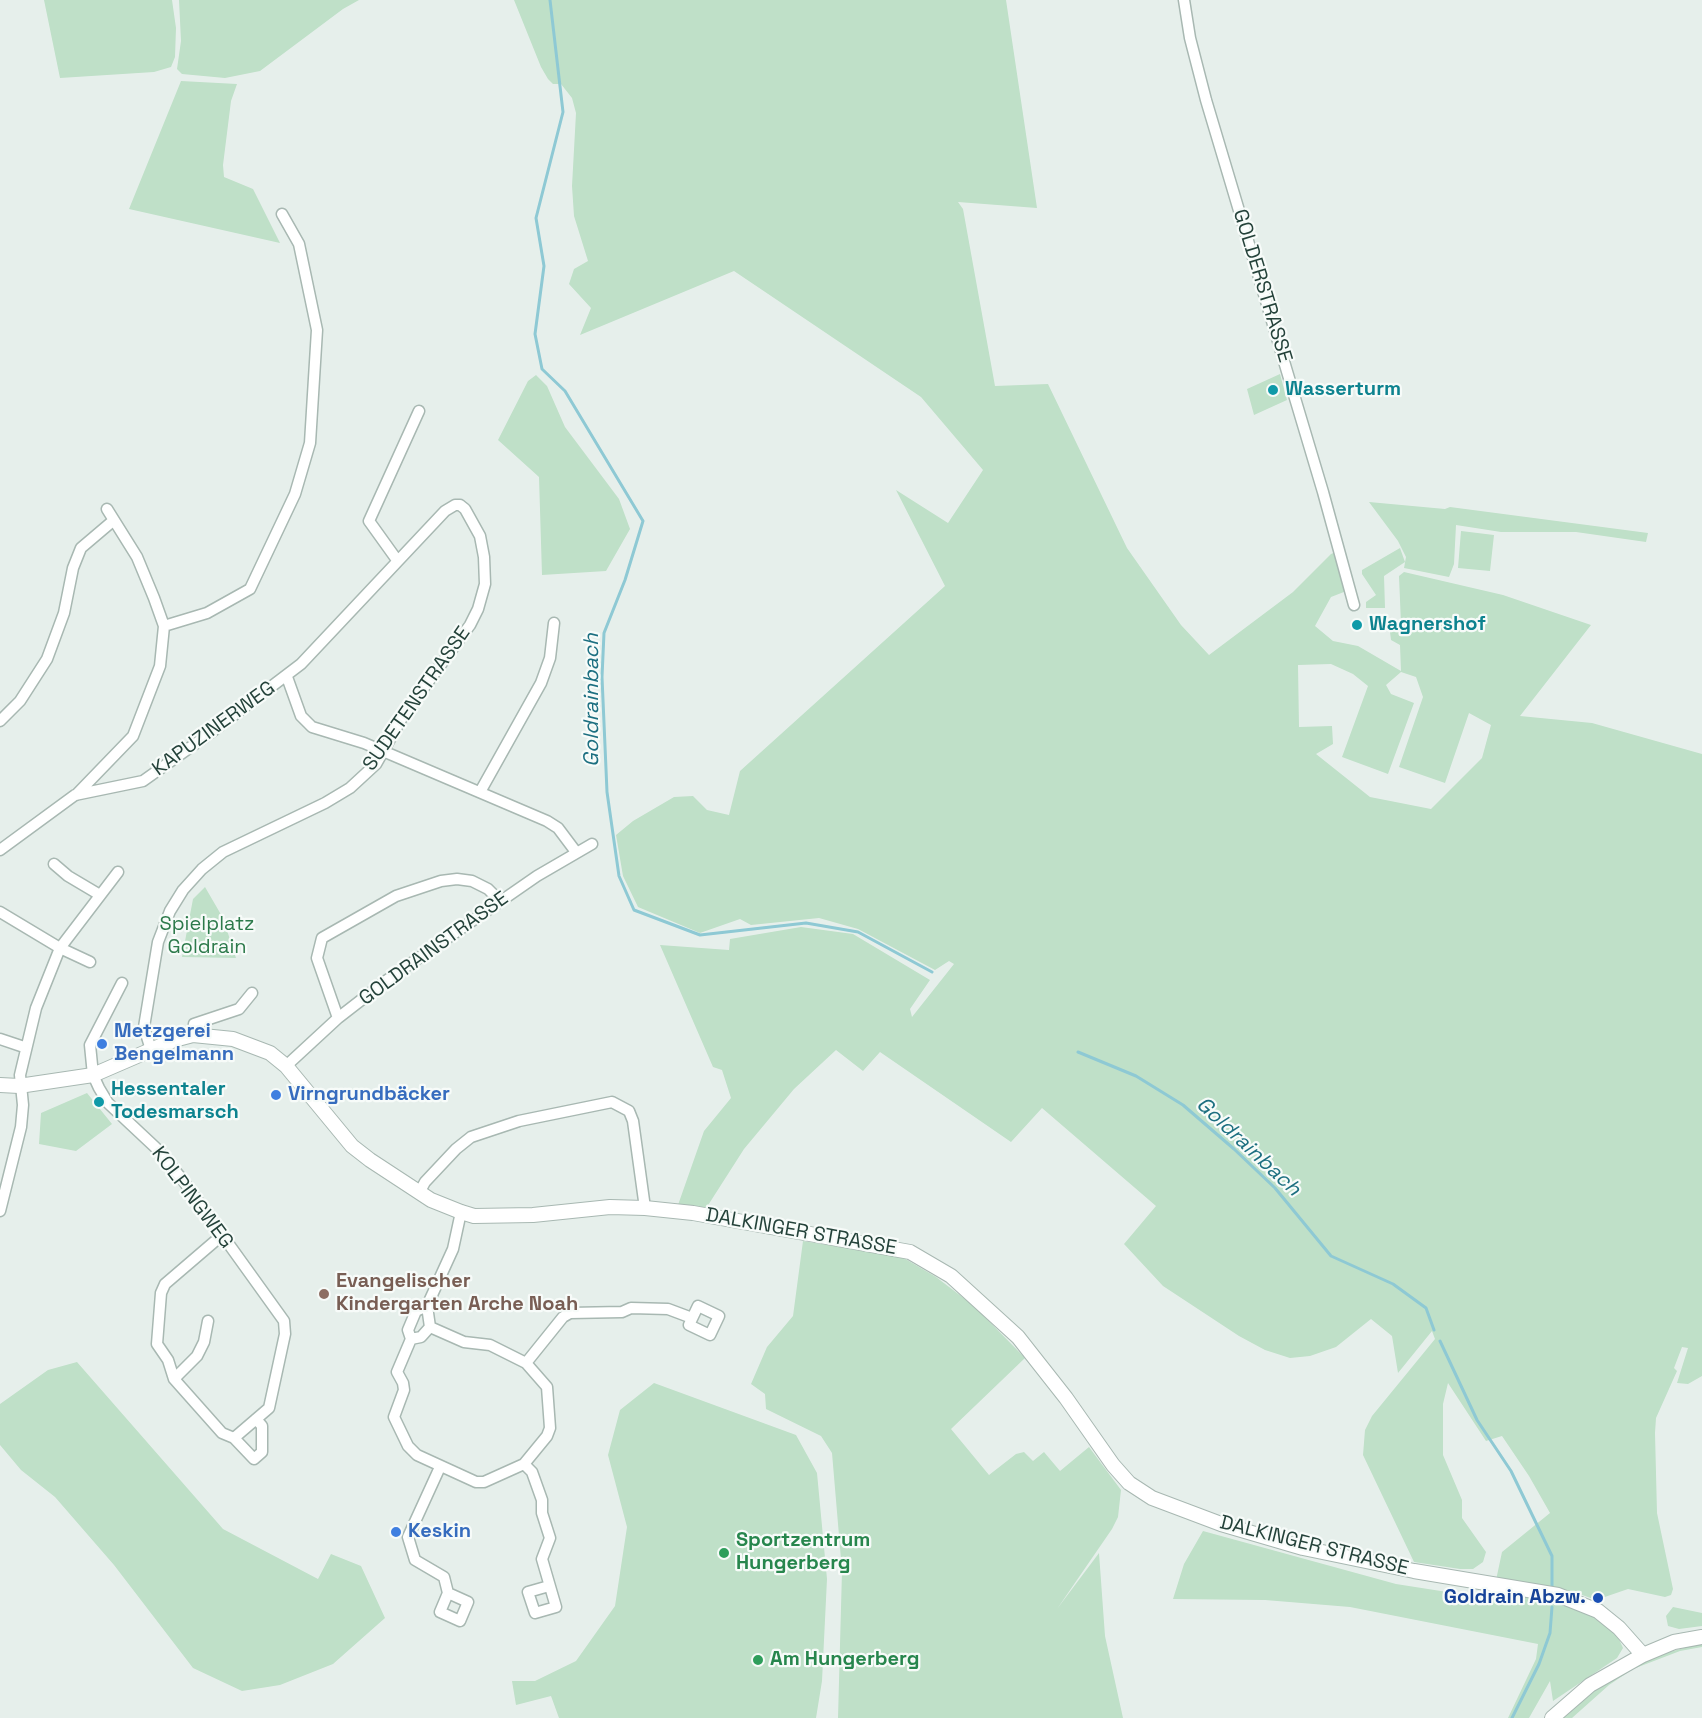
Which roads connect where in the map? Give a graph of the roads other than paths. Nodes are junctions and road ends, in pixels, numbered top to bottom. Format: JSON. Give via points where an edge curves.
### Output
{"nodes":[{"id":1,"x":1184,"y":0,"type":"edge"},
{"id":2,"x":282,"y":214,"type":"dead end"},
{"id":3,"x":419,"y":411,"type":"dead end"},
{"id":4,"x":454,"y":505,"type":"joint"},
{"id":5,"x":107,"y":509,"type":"dead end"},
{"id":6,"x":114,"y":520,"type":"junction"},
{"id":7,"x":397,"y":560,"type":"junction"},
{"id":8,"x":1354,"y":606,"type":"dead end"},
{"id":9,"x":554,"y":623,"type":"dead end"},
{"id":10,"x":164,"y":626,"type":"junction"},
{"id":11,"x":287,"y":676,"type":"junction"},
{"id":12,"x":0,"y":721,"type":"edge"},
{"id":13,"x":384,"y":751,"type":"junction"},
{"id":14,"x":480,"y":792,"type":"junction"},
{"id":15,"x":75,"y":795,"type":"junction"},
{"id":16,"x":592,"y":844,"type":"dead end"},
{"id":17,"x":0,"y":850,"type":"edge"},
{"id":18,"x":576,"y":852,"type":"junction"},
{"id":19,"x":54,"y":864,"type":"dead end"},
{"id":20,"x":118,"y":872,"type":"dead end"},
{"id":21,"x":100,"y":895,"type":"junction"},
{"id":22,"x":500,"y":901,"type":"junction"},
{"id":23,"x":0,"y":912,"type":"edge"},
{"id":24,"x":60,"y":948,"type":"junction"},
{"id":25,"x":90,"y":962,"type":"dead end"},
{"id":26,"x":122,"y":983,"type":"dead end"},
{"id":27,"x":252,"y":993,"type":"dead end"},
{"id":28,"x":338,"y":1018,"type":"junction"},
{"id":29,"x":193,"y":1035,"type":"junction"},
{"id":30,"x":0,"y":1039,"type":"edge"},
{"id":31,"x":24,"y":1047,"type":"junction"},
{"id":32,"x":151,"y":1050,"type":"junction"},
{"id":33,"x":286,"y":1066,"type":"junction"},
{"id":34,"x":93,"y":1075,"type":"junction"},
{"id":35,"x":0,"y":1085,"type":"edge"},
{"id":36,"x":19,"y":1086,"type":"junction"},
{"id":37,"x":419,"y":1193,"type":"junction"},
{"id":38,"x":645,"y":1208,"type":"junction"},
{"id":39,"x":0,"y":1211,"type":"edge"},
{"id":40,"x":461,"y":1212,"type":"junction"},
{"id":41,"x":221,"y":1236,"type":"junction"},
{"id":42,"x":427,"y":1306,"type":"junction"},
{"id":43,"x":692,"y":1318,"type":"dead end"},
{"id":44,"x":208,"y":1321,"type":"dead end"},
{"id":45,"x":430,"y":1327,"type":"junction"},
{"id":46,"x":411,"y":1339,"type":"junction"},
{"id":47,"x":526,"y":1364,"type":"junction"},
{"id":48,"x":174,"y":1379,"type":"junction"},
{"id":49,"x":256,"y":1419,"type":"junction"},
{"id":50,"x":234,"y":1438,"type":"junction"},
{"id":51,"x":524,"y":1464,"type":"junction"},
{"id":52,"x":440,"y":1467,"type":"junction"},
{"id":53,"x":549,"y":1586,"type":"dead end"},
{"id":54,"x":448,"y":1593,"type":"dead end"},
{"id":55,"x":1702,"y":1637,"type":"edge"},
{"id":56,"x":1643,"y":1654,"type":"junction"},
{"id":57,"x":1552,"y":1718,"type":"edge"}],
"edges":[{"from":1,"to":8,"type":"street","name":"GOLDERSTRASSE","via":[[1206,100]]},
{"from":2,"to":10,"type":"street","via":[[300,244],[317,330],[310,443],[295,494],[250,589],[207,613]]},
{"from":3,"to":7,"type":"street","via":[[369,521]]},
{"from":4,"to":7,"type":"street","name":"KAPUZINERWEG"},
{"from":4,"to":13,"type":"street","name":"SUDETENSTRASSE","via":[[465,509],[480,536],[485,584],[478,609],[403,716]]},
{"from":5,"to":6,"type":"street"},
{"from":6,"to":10,"type":"street","via":[[137,557]]},
{"from":6,"to":12,"type":"street","via":[[81,548],[48,659],[20,701]]},
{"from":7,"to":11,"type":"street","name":"KAPUZINERWEG"},
{"from":9,"to":14,"type":"street","via":[[550,658],[541,683]]},
{"from":10,"to":15,"type":"street","via":[[160,666],[133,736]]},
{"from":11,"to":13,"type":"street","via":[[301,716],[312,727]]},
{"from":11,"to":15,"type":"street","name":"KAPUZINERWEG","via":[[143,781]]},
{"from":13,"to":14,"type":"street"},
{"from":13,"to":32,"type":"street","name":"SUDETENSTRASSE","via":[[350,788],[223,852],[183,890],[158,942],[144,1027]]},
{"from":14,"to":18,"type":"street","via":[[547,821],[558,828]]},
{"from":15,"to":17,"type":"street","name":"KAPUZINERWEG"},
{"from":16,"to":18,"type":"street","name":"GOLDRAINSTRASSE"},
{"from":18,"to":22,"type":"street","name":"GOLDRAINSTRASSE"},
{"from":19,"to":21,"type":"street"},
{"from":20,"to":21,"type":"street"},
{"from":21,"to":24,"type":"street"},
{"from":22,"to":28,"type":"street","name":"GOLDRAINSTRASSE"},
{"from":22,"to":28,"type":"street","via":[[472,881],[441,881],[396,896],[322,938],[317,958]]},
{"from":23,"to":24,"type":"street"},
{"from":24,"to":25,"type":"street"},
{"from":24,"to":31,"type":"street"},
{"from":26,"to":34,"type":"street","name":"KOLPINGWEG","via":[[90,1046]]},
{"from":27,"to":29,"type":"street","via":[[239,1009],[194,1024]]},
{"from":28,"to":33,"type":"street","name":"GOLDRAINSTRASSE"},
{"from":29,"to":32,"type":"street","name":"DALKINGER STRASSE"},
{"from":29,"to":33,"type":"street","name":"DALKINGER STRASSE","via":[[233,1039],[270,1053]]},
{"from":30,"to":31,"type":"street"},
{"from":31,"to":36,"type":"street"},
{"from":32,"to":34,"type":"street","name":"DALKINGER STRASSE"},
{"from":33,"to":37,"type":"street","name":"DALKINGER STRASSE","via":[[352,1146]]},
{"from":34,"to":36,"type":"street","name":"DALKINGER STRASSE"},
{"from":34,"to":41,"type":"street","name":"KOLPINGWEG","via":[[108,1103],[182,1179]]},
{"from":35,"to":36,"type":"street","name":"DALKINGER STRASSE"},
{"from":36,"to":39,"type":"street","via":[[23,1105],[21,1127]]},
{"from":37,"to":38,"type":"street","via":[[425,1182],[471,1137],[519,1121],[612,1102],[629,1111],[633,1121]]},
{"from":37,"to":40,"type":"street","name":"DALKINGER STRASSE"},
{"from":38,"to":40,"type":"street","name":"DALKINGER STRASSE","via":[[610,1207],[533,1215],[474,1216]]},
{"from":38,"to":56,"type":"street","name":"DALKINGER STRASSE","via":[[910,1252],[951,1276],[1018,1337],[1113,1465],[1129,1484],[1152,1498],[1303,1548],[1558,1595],[1598,1611]]},
{"from":40,"to":42,"type":"street","via":[[453,1249]]},
{"from":41,"to":48,"type":"street","via":[[172,1276],[161,1293],[157,1344]]},
{"from":41,"to":49,"type":"street","name":"KOLPINGWEG","via":[[284,1321],[285,1334],[269,1408]]},
{"from":42,"to":45,"type":"street"},
{"from":42,"to":46,"type":"street","via":[[416,1311],[408,1330]]},
{"from":43,"to":47,"type":"street","via":[[658,1309],[570,1313]]},
{"from":44,"to":48,"type":"street","via":[[198,1356]]},
{"from":45,"to":46,"type":"street"},
{"from":45,"to":47,"type":"street","via":[[465,1342],[490,1345]]},
{"from":46,"to":52,"type":"street","via":[[397,1372],[404,1390],[394,1417],[412,1450]]},
{"from":47,"to":51,"type":"street","via":[[547,1387],[550,1428]]},
{"from":48,"to":50,"type":"street","via":[[222,1433]]},
{"from":49,"to":50,"type":"street","name":"KOLPINGWEG"},
{"from":49,"to":50,"type":"street","via":[[262,1426],[262,1452],[254,1459]]},
{"from":51,"to":52,"type":"street","via":[[484,1482]]},
{"from":51,"to":53,"type":"street","via":[[542,1500],[550,1538],[542,1559]]},
{"from":52,"to":54,"type":"street","via":[[408,1537],[415,1560],[444,1577]]},
{"from":55,"to":56,"type":"street"},
{"from":56,"to":57,"type":"street","via":[[1590,1685]]}]}
